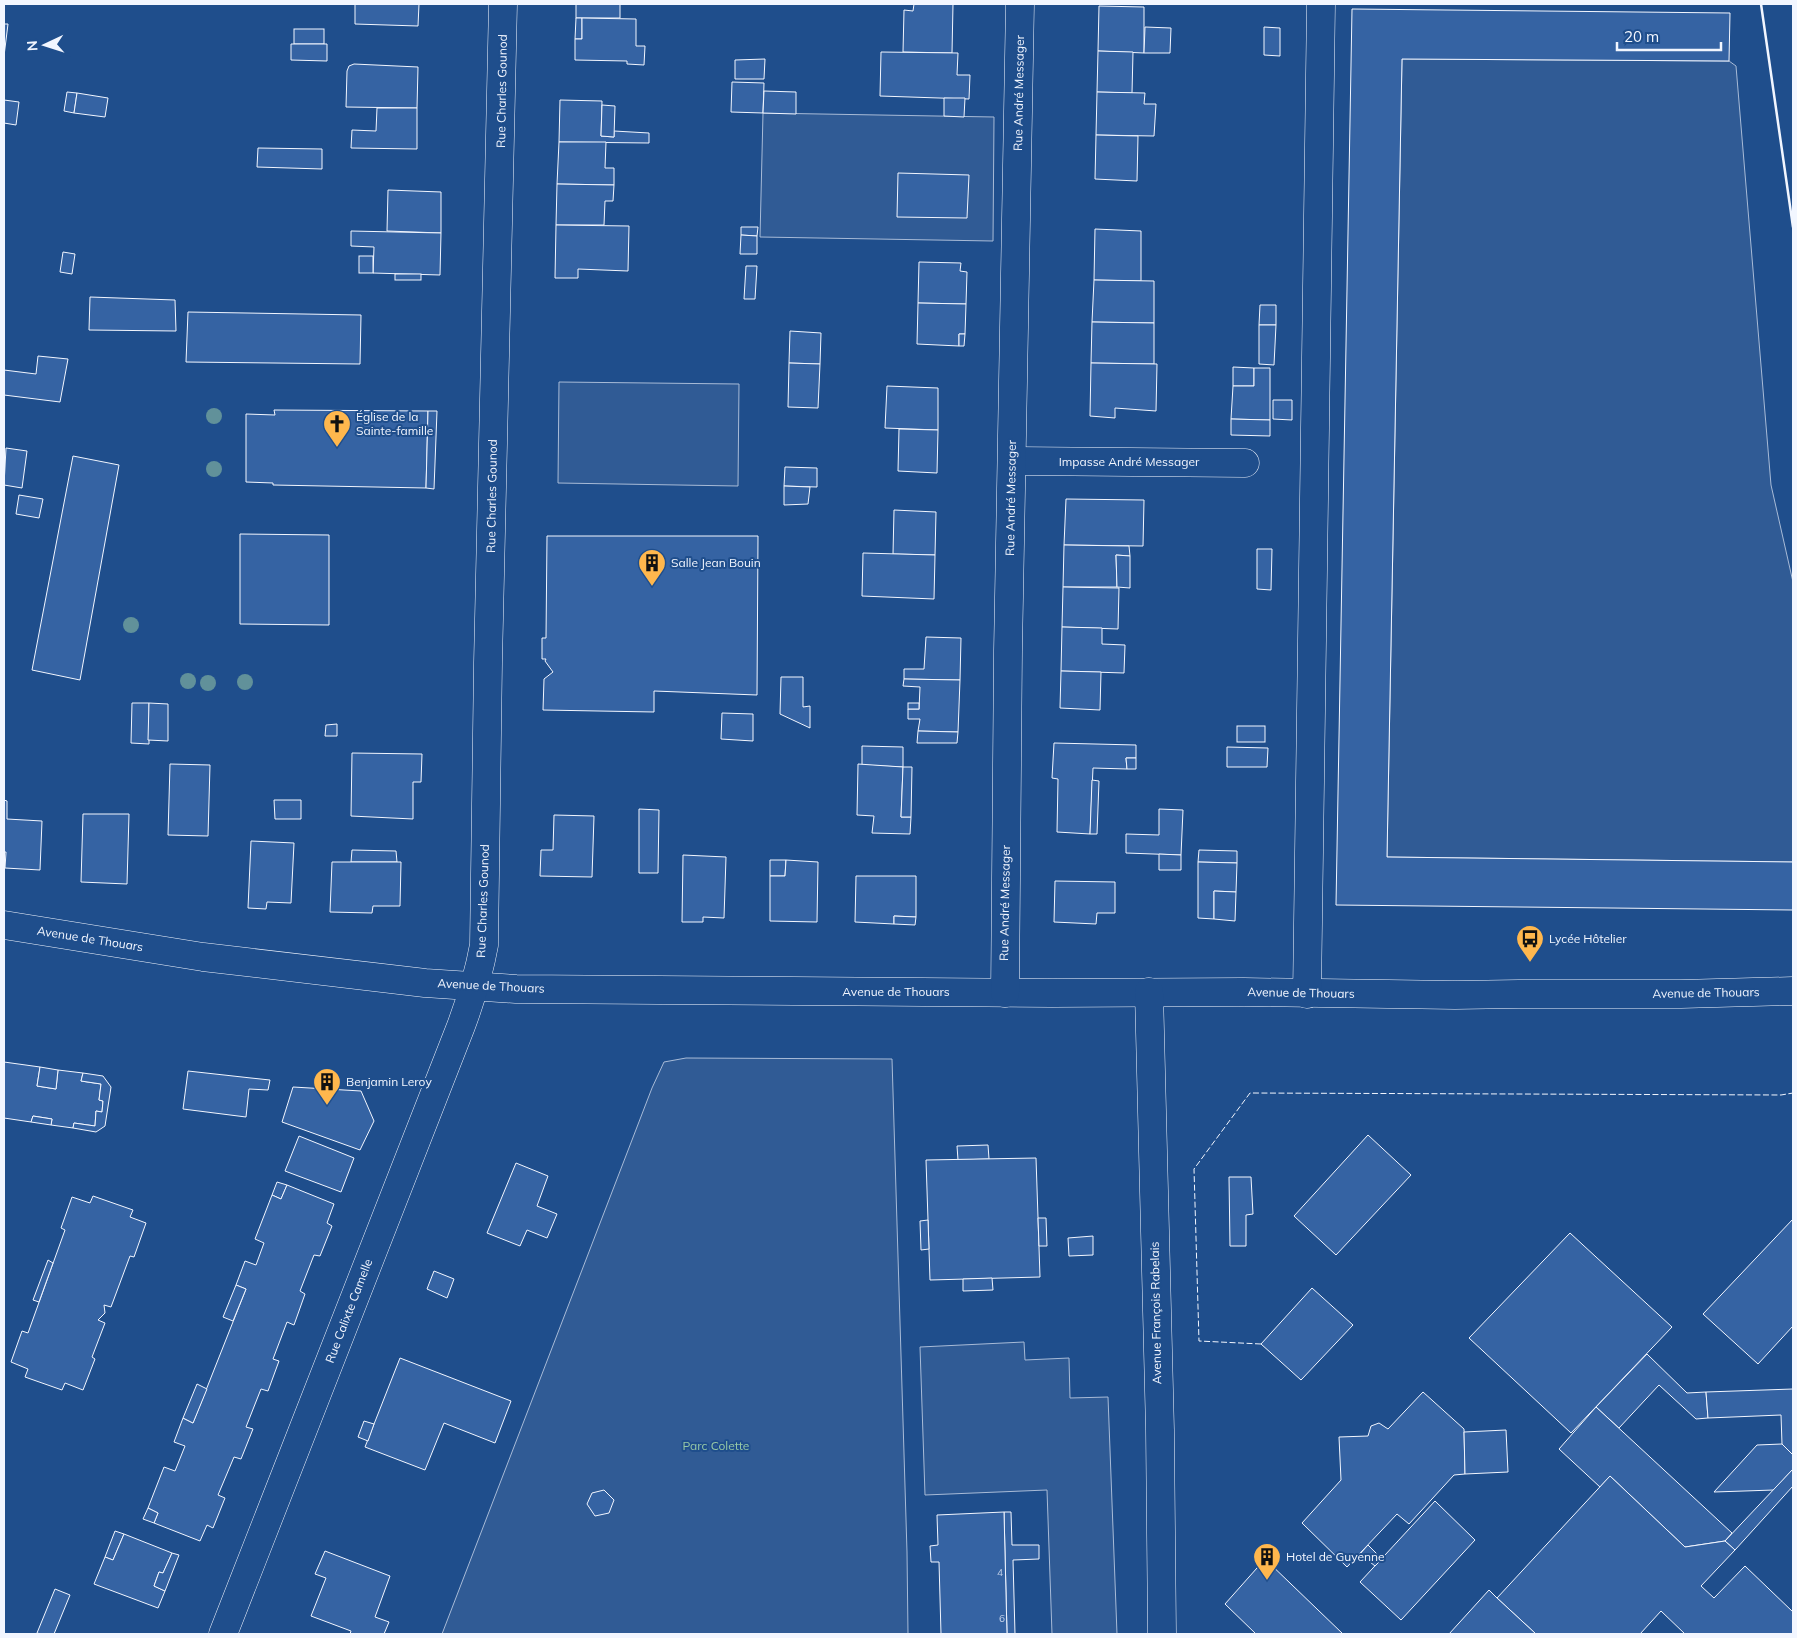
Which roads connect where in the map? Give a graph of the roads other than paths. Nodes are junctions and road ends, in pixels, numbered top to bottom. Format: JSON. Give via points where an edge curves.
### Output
{"nodes":[{"id":1,"x":503,"y":4,"type":"edge"},
{"id":2,"x":1020,"y":4,"type":"edge"},
{"id":3,"x":1321,"y":4,"type":"edge"},
{"id":4,"x":1012,"y":461,"type":"junction"},
{"id":5,"x":1246,"y":463,"type":"dead end"},
{"id":6,"x":4,"y":925,"type":"edge"},
{"id":7,"x":475,"y":987,"type":"junction"},
{"id":8,"x":1793,"y":991,"type":"edge"},
{"id":9,"x":1148,"y":992,"type":"junction"},
{"id":10,"x":1005,"y":993,"type":"junction"},
{"id":11,"x":1307,"y":994,"type":"junction"},
{"id":12,"x":223,"y":1634,"type":"edge"},
{"id":13,"x":1162,"y":1634,"type":"edge"}],
"edges":[{"from":1,"to":7,"type":"street","name":"Rue Charles Gounod","via":[[484,945]]},
{"from":2,"to":4,"type":"street","name":"Rue André Messager"},
{"from":3,"to":11,"type":"street"},
{"from":4,"to":5,"type":"street","name":"Impasse André Messager"},
{"from":4,"to":10,"type":"street","name":"Rue André Messager"},
{"from":6,"to":7,"type":"street","name":"Avenue de Thouars","via":[[203,957]]},
{"from":7,"to":10,"type":"street","name":"Avenue de Thouars"},
{"from":7,"to":12,"type":"street","name":"Rue Calixte Camelle"},
{"from":8,"to":11,"type":"street","name":"Avenue de Thouars"},
{"from":9,"to":10,"type":"street","name":"Avenue de Thouars"},
{"from":9,"to":11,"type":"street","name":"Avenue de Thouars"},
{"from":9,"to":13,"type":"street","name":"Avenue François Rabelais"}]}
